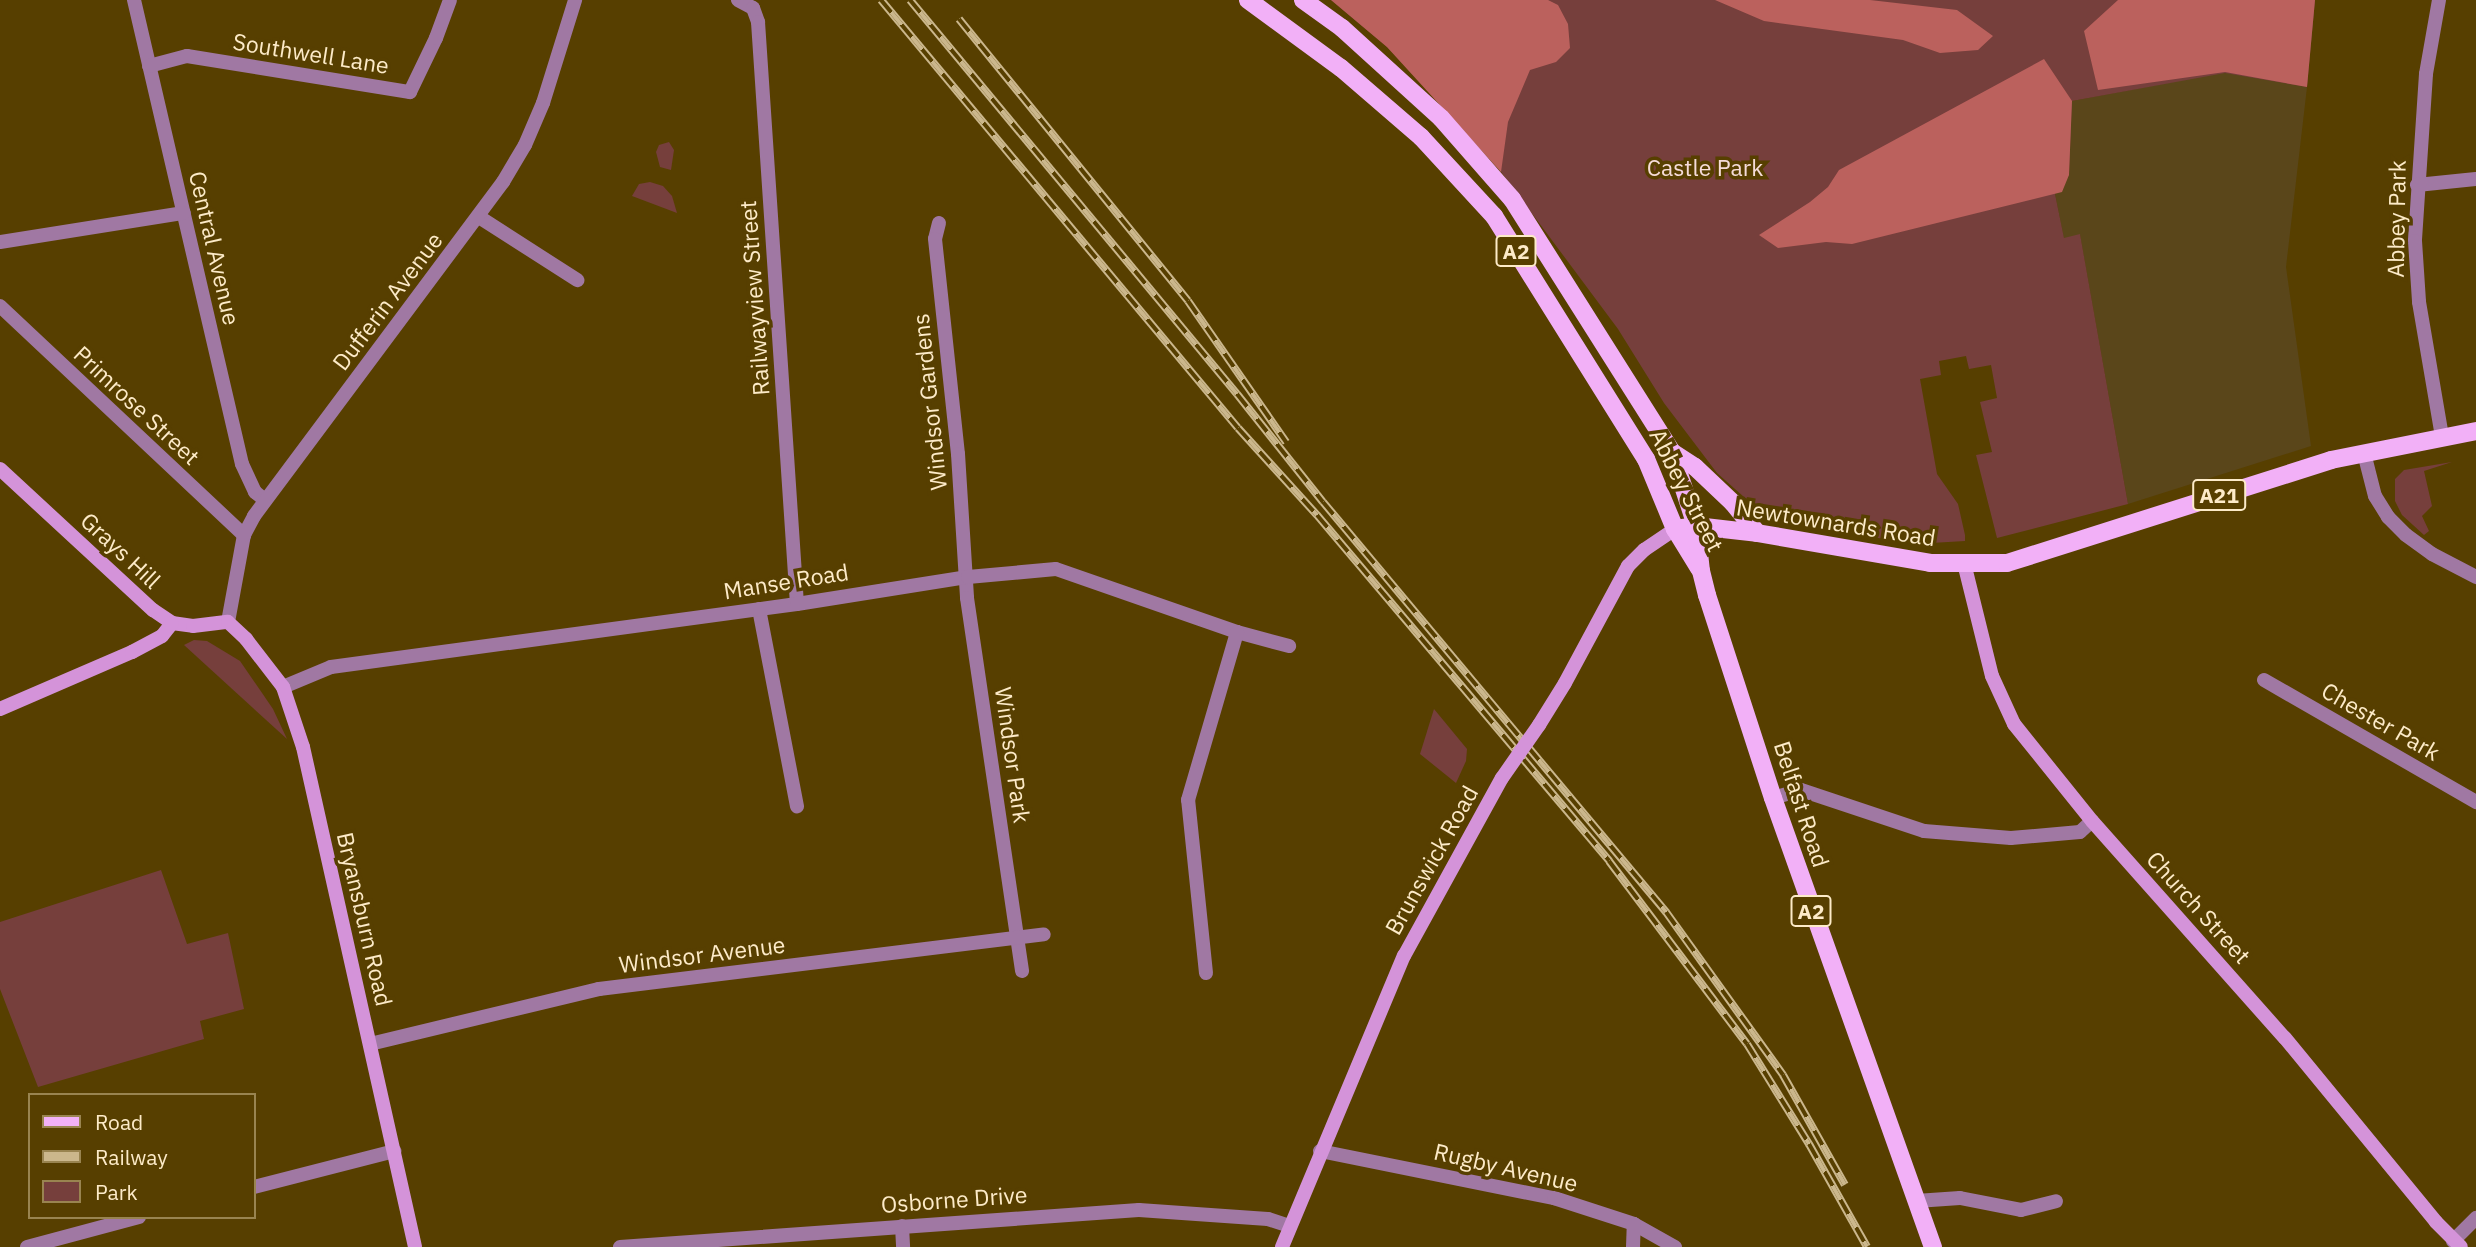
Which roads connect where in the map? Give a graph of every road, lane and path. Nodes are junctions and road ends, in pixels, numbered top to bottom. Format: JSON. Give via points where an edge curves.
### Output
{"nodes":[{"id":1,"x":134,"y":0,"type":"edge"},
{"id":2,"x":450,"y":0,"type":"edge"},
{"id":3,"x":575,"y":0,"type":"edge"},
{"id":4,"x":738,"y":0,"type":"edge"},
{"id":5,"x":1248,"y":0,"type":"edge"},
{"id":6,"x":1303,"y":0,"type":"edge"},
{"id":7,"x":2439,"y":0,"type":"edge"},
{"id":8,"x":149,"y":66,"type":"junction"},
{"id":9,"x":2476,"y":179,"type":"edge"},
{"id":10,"x":2417,"y":185,"type":"junction"},
{"id":11,"x":184,"y":214,"type":"junction"},
{"id":12,"x":479,"y":217,"type":"junction"},
{"id":13,"x":939,"y":223,"type":"dead end"},
{"id":14,"x":0,"y":242,"type":"edge"},
{"id":15,"x":577,"y":280,"type":"dead end"},
{"id":16,"x":0,"y":306,"type":"edge"},
{"id":17,"x":2476,"y":431,"type":"edge"},
{"id":18,"x":2442,"y":437,"type":"junction"},
{"id":19,"x":1672,"y":452,"type":"junction"},
{"id":20,"x":2364,"y":453,"type":"junction"},
{"id":21,"x":0,"y":469,"type":"edge"},
{"id":22,"x":265,"y":500,"type":"junction"},
{"id":23,"x":1696,"y":526,"type":"junction"},
{"id":24,"x":1675,"y":529,"type":"junction"},
{"id":25,"x":1757,"y":533,"type":"junction"},
{"id":26,"x":244,"y":535,"type":"junction"},
{"id":27,"x":1964,"y":563,"type":"junction"},
{"id":28,"x":1701,"y":571,"type":"junction"},
{"id":29,"x":2476,"y":576,"type":"edge"},
{"id":30,"x":968,"y":577,"type":"junction"},
{"id":31,"x":797,"y":604,"type":"junction"},
{"id":32,"x":759,"y":608,"type":"junction"},
{"id":33,"x":172,"y":622,"type":"junction"},
{"id":34,"x":228,"y":622,"type":"junction"},
{"id":35,"x":1237,"y":632,"type":"junction"},
{"id":36,"x":1289,"y":646,"type":"dead end"},
{"id":37,"x":2264,"y":680,"type":"dead end"},
{"id":38,"x":283,"y":687,"type":"junction"},
{"id":39,"x":0,"y":709,"type":"edge"},
{"id":40,"x":1773,"y":797,"type":"junction"},
{"id":41,"x":2476,"y":802,"type":"edge"},
{"id":42,"x":797,"y":806,"type":"dead end"},
{"id":43,"x":2092,"y":821,"type":"junction"},
{"id":44,"x":1044,"y":934,"type":"dead end"},
{"id":45,"x":1017,"y":939,"type":"junction"},
{"id":46,"x":1022,"y":971,"type":"dead end"},
{"id":47,"x":1206,"y":973,"type":"dead end"},
{"id":48,"x":370,"y":1044,"type":"junction"},
{"id":49,"x":394,"y":1151,"type":"junction"},
{"id":50,"x":1320,"y":1151,"type":"junction"},
{"id":51,"x":256,"y":1186,"type":"edge"},
{"id":52,"x":1916,"y":1201,"type":"junction"},
{"id":53,"x":2056,"y":1201,"type":"dead end"},
{"id":54,"x":2476,"y":1217,"type":"edge"},
{"id":55,"x":132,"y":1219,"type":"edge"},
{"id":56,"x":1634,"y":1224,"type":"junction"},
{"id":57,"x":902,"y":1226,"type":"junction"},
{"id":58,"x":1290,"y":1226,"type":"junction"},
{"id":59,"x":2457,"y":1244,"type":"edge"},
{"id":60,"x":27,"y":1247,"type":"edge"},
{"id":61,"x":415,"y":1247,"type":"edge"},
{"id":62,"x":620,"y":1247,"type":"edge"},
{"id":63,"x":903,"y":1247,"type":"edge"},
{"id":64,"x":1282,"y":1247,"type":"edge"},
{"id":65,"x":1633,"y":1247,"type":"edge"},
{"id":66,"x":1675,"y":1247,"type":"edge"},
{"id":67,"x":1933,"y":1247,"type":"edge"}],
"edges":[{"from":1,"to":8,"type":"street","name":"Central Avenue"},
{"from":2,"to":8,"type":"street","name":"Southwell Lane","via":[[410,92],[187,56]]},
{"from":3,"to":12,"type":"street","name":"Dufferin Avenue","via":[[558,61],[525,145]]},
{"from":4,"to":31,"type":"street","name":"Railwayview Street","via":[[753,8],[758,22]]},
{"from":5,"to":24,"type":"main road","name":"Abbey Street","number":"A2","via":[[1341,68],[1421,137],[1494,216],[1646,460]]},
{"from":6,"to":19,"type":"main road","name":"Abbey Street","number":"A2","via":[[1342,28],[1441,118],[1513,199]]},
{"from":7,"to":10,"type":"street","name":"Abbey Park","via":[[2426,74]]},
{"from":8,"to":11,"type":"street","name":"Central Avenue"},
{"from":9,"to":10,"type":"street"},
{"from":10,"to":18,"type":"street","name":"Abbey Park","via":[[2419,302]]},
{"from":11,"to":14,"type":"street"},
{"from":11,"to":22,"type":"street","name":"Central Avenue","via":[[242,464],[255,492]]},
{"from":12,"to":15,"type":"street"},
{"from":12,"to":22,"type":"street","name":"Dufferin Avenue"},
{"from":13,"to":30,"type":"street","name":"Windsor Gardens","via":[[934,239]]},
{"from":16,"to":26,"type":"street","name":"Primrose Street"},
{"from":17,"to":18,"type":"main road","name":"Newtownards Road","number":"A21"},
{"from":18,"to":20,"type":"main road","name":"Newtownards Road","number":"A21"},
{"from":19,"to":23,"type":"main road","name":"Abbey Street","number":"A2"},
{"from":19,"to":25,"type":"main road","via":[[1733,503]]},
{"from":20,"to":27,"type":"main road","name":"Newtownards Road","number":"A21","via":[[2007,563]]},
{"from":20,"to":29,"type":"street","via":[[2375,496],[2388,517],[2432,554]]},
{"from":21,"to":33,"type":"main road","name":"Grays Hill","via":[[153,610]]},
{"from":22,"to":26,"type":"street","name":"Dufferin Avenue"},
{"from":23,"to":24,"type":"main road","name":"Newtownards Road","number":"A21"},
{"from":23,"to":25,"type":"main road","name":"Newtownards Road","number":"A21"},
{"from":23,"to":28,"type":"main road","name":"Abbey Street","number":"A2"},
{"from":24,"to":28,"type":"main road","name":"Abbey Street","number":"A2"},
{"from":24,"to":50,"type":"main road","name":"Brunswick Road","bridge":true,"via":[[1628,566],[1565,683],[1502,778],[1404,956]]},
{"from":25,"to":27,"type":"main road","name":"Newtownards Road","number":"A21","via":[[1873,555]]},
{"from":26,"to":34,"type":"street","name":"Dufferin Avenue"},
{"from":27,"to":43,"type":"main road","name":"Church Street","via":[[1992,676],[2014,724]]},
{"from":28,"to":40,"type":"main road","name":"Belfast Road","number":"A2"},
{"from":30,"to":31,"type":"street","name":"Manse Road"},
{"from":30,"to":35,"type":"street","name":"Manse Road","via":[[1056,569]]},
{"from":30,"to":45,"type":"street","name":"Windsor Park","via":[[967,598]]},
{"from":31,"to":32,"type":"street","name":"Manse Road"},
{"from":32,"to":38,"type":"street","name":"Manse Road","via":[[331,667]]},
{"from":32,"to":42,"type":"street"},
{"from":33,"to":34,"type":"main road","via":[[193,626]]},
{"from":33,"to":39,"type":"main road","via":[[162,636],[132,652]]},
{"from":34,"to":38,"type":"main road","name":"Bryansburn Road","via":[[247,639]]},
{"from":35,"to":36,"type":"street","name":"Manse Road"},
{"from":35,"to":47,"type":"street","via":[[1188,800]]},
{"from":37,"to":41,"type":"street","name":"Chester Park"},
{"from":38,"to":48,"type":"main road","name":"Bryansburn Road","via":[[303,747]]},
{"from":40,"to":43,"type":"street","via":[[1801,790],[1924,831],[2011,838],[2080,832]]},
{"from":40,"to":52,"type":"main road","name":"Belfast Road","number":"A2"},
{"from":43,"to":59,"type":"main road","name":"Church Street","via":[[2285,1038]]},
{"from":44,"to":45,"type":"street","name":"Windsor Avenue"},
{"from":45,"to":46,"type":"street","name":"Windsor Park"},
{"from":45,"to":48,"type":"street","name":"Windsor Avenue","via":[[599,989]]},
{"from":48,"to":49,"type":"main road","name":"Bryansburn Road"},
{"from":49,"to":51,"type":"street"},
{"from":49,"to":61,"type":"main road","name":"Bryansburn Road"},
{"from":50,"to":56,"type":"street","name":"Rugby Avenue","via":[[1554,1198]]},
{"from":50,"to":58,"type":"main road","name":"Brunswick Road"},
{"from":52,"to":53,"type":"street","via":[[1960,1198],[2021,1210]]},
{"from":52,"to":67,"type":"main road","name":"Belfast Road","number":"A2"},
{"from":54,"to":59,"type":"street"},
{"from":55,"to":60,"type":"street"},
{"from":56,"to":65,"type":"street"},
{"from":56,"to":66,"type":"street","name":"Rugby Avenue"},
{"from":57,"to":58,"type":"street","name":"Osborne Drive","via":[[1139,1210],[1268,1219]]},
{"from":57,"to":62,"type":"street","name":"Osborne Drive"},
{"from":57,"to":63,"type":"street"},
{"from":58,"to":64,"type":"main road","name":"Brunswick Road"}]}
